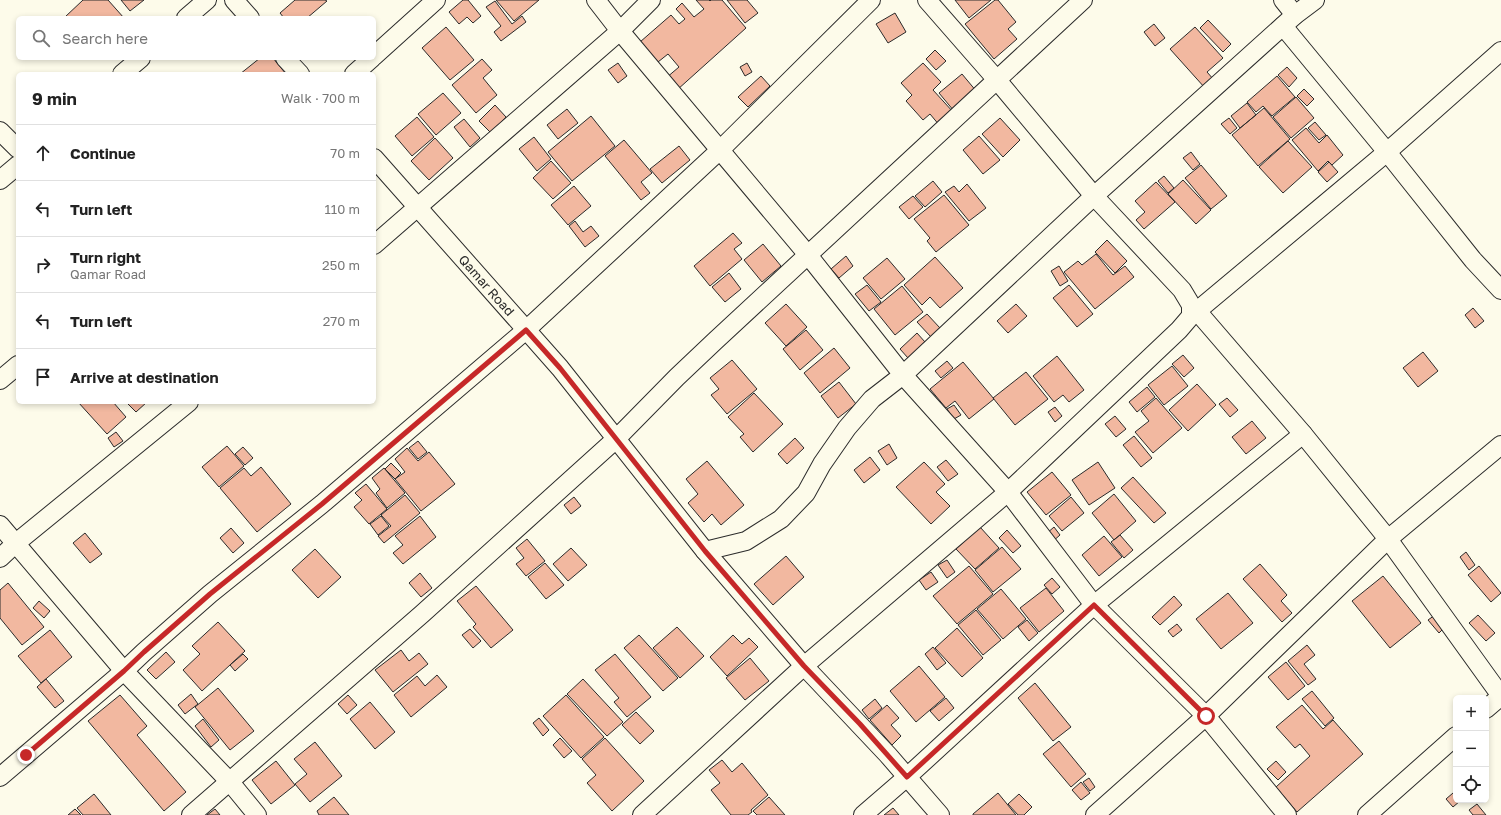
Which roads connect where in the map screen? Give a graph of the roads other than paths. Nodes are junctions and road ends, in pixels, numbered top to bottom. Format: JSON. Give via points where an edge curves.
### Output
{"nodes":[{"id":1,"x":207,"y":0,"type":"edge"},
{"id":2,"x":234,"y":0,"type":"edge"},
{"id":3,"x":436,"y":0,"type":"edge"},
{"id":4,"x":596,"y":0,"type":"edge"},
{"id":5,"x":651,"y":0,"type":"edge"},
{"id":6,"x":871,"y":0,"type":"edge"},
{"id":7,"x":928,"y":0,"type":"edge"},
{"id":8,"x":1083,"y":0,"type":"edge"},
{"id":9,"x":1283,"y":0,"type":"edge"},
{"id":10,"x":1314,"y":0,"type":"edge"},
{"id":11,"x":188,"y":16,"type":"edge"},
{"id":12,"x":248,"y":16,"type":"edge"},
{"id":13,"x":1289,"y":21,"type":"junction"},
{"id":14,"x":620,"y":31,"type":"junction"},
{"id":15,"x":1501,"y":51,"type":"edge"},
{"id":16,"x":376,"y":54,"type":"edge"},
{"id":17,"x":139,"y":60,"type":"edge"},
{"id":18,"x":287,"y":60,"type":"edge"},
{"id":19,"x":370,"y":60,"type":"edge"},
{"id":20,"x":124,"y":72,"type":"edge"},
{"id":21,"x":298,"y":72,"type":"edge"},
{"id":22,"x":356,"y":72,"type":"edge"},
{"id":23,"x":997,"y":80,"type":"junction"},
{"id":24,"x":0,"y":131,"type":"edge"},
{"id":25,"x":16,"y":147,"type":"edge"},
{"id":26,"x":720,"y":150,"type":"junction"},
{"id":27,"x":1387,"y":152,"type":"junction"},
{"id":28,"x":376,"y":160,"type":"edge"},
{"id":29,"x":16,"y":167,"type":"edge"},
{"id":30,"x":0,"y":180,"type":"edge"},
{"id":31,"x":1094,"y":196,"type":"junction"},
{"id":32,"x":418,"y":208,"type":"junction"},
{"id":33,"x":376,"y":243,"type":"edge"},
{"id":34,"x":808,"y":255,"type":"junction"},
{"id":35,"x":1501,"y":290,"type":"edge"},
{"id":36,"x":1194,"y":313,"type":"junction"},
{"id":37,"x":526,"y":330,"type":"junction"},
{"id":38,"x":16,"y":367,"type":"edge"},
{"id":39,"x":903,"y":375,"type":"junction"},
{"id":40,"x":0,"y":380,"type":"edge"},
{"id":41,"x":186,"y":404,"type":"edge"},
{"id":42,"x":1303,"y":434,"type":"junction"},
{"id":43,"x":616,"y":439,"type":"junction"},
{"id":44,"x":1501,"y":445,"type":"edge"},
{"id":45,"x":1008,"y":492,"type":"junction"},
{"id":46,"x":0,"y":525,"type":"edge"},
{"id":47,"x":1388,"y":539,"type":"junction"},
{"id":48,"x":16,"y":543,"type":"junction"},
{"id":49,"x":705,"y":551,"type":"junction"},
{"id":50,"x":0,"y":558,"type":"edge"},
{"id":51,"x":1094,"y":605,"type":"junction"},
{"id":52,"x":804,"y":666,"type":"junction"},
{"id":53,"x":124,"y":671,"type":"junction"},
{"id":54,"x":1501,"y":696,"type":"edge"},
{"id":55,"x":1489,"y":706,"type":"edge"},
{"id":56,"x":1206,"y":716,"type":"junction"},
{"id":57,"x":1453,"y":739,"type":"edge"},
{"id":58,"x":0,"y":777,"type":"edge"},
{"id":59,"x":907,"y":777,"type":"junction"},
{"id":60,"x":230,"y":782,"type":"junction"},
{"id":61,"x":191,"y":815,"type":"edge"},
{"id":62,"x":257,"y":815,"type":"edge"},
{"id":63,"x":642,"y":815,"type":"edge"},
{"id":64,"x":864,"y":815,"type":"edge"},
{"id":65,"x":940,"y":815,"type":"edge"},
{"id":66,"x":1095,"y":815,"type":"edge"},
{"id":67,"x":1287,"y":815,"type":"edge"},
{"id":68,"x":1367,"y":815,"type":"edge"}],
"edges":[{"from":1,"to":11,"type":"street"},
{"from":2,"to":12,"type":"street"},
{"from":3,"to":16,"type":"street"},
{"from":4,"to":14,"type":"street"},
{"from":5,"to":14,"type":"street"},
{"from":6,"to":26,"type":"street"},
{"from":7,"to":23,"type":"street"},
{"from":8,"to":23,"type":"street"},
{"from":9,"to":13,"type":"street"},
{"from":10,"to":13,"type":"street"},
{"from":13,"to":27,"type":"street"},
{"from":13,"to":31,"type":"street"},
{"from":14,"to":26,"type":"street"},
{"from":14,"to":32,"type":"street"},
{"from":15,"to":27,"type":"street"},
{"from":17,"to":20,"type":"street"},
{"from":18,"to":21,"type":"street"},
{"from":19,"to":22,"type":"street"},
{"from":23,"to":31,"type":"street"},
{"from":23,"to":34,"type":"street"},
{"from":24,"to":25,"type":"street"},
{"from":26,"to":34,"type":"street"},
{"from":26,"to":37,"type":"street"},
{"from":27,"to":35,"type":"street","via":[[1473,260]]},
{"from":27,"to":36,"type":"street"},
{"from":28,"to":32,"type":"street","name":"Qamar Road"},
{"from":29,"to":30,"type":"street"},
{"from":31,"to":36,"type":"street","via":[[1182,290]]},
{"from":31,"to":39,"type":"street"},
{"from":32,"to":33,"type":"street"},
{"from":32,"to":37,"type":"street","name":"Qamar Road"},
{"from":34,"to":39,"type":"street"},
{"from":34,"to":43,"type":"street","via":[[677,377]]},
{"from":36,"to":42,"type":"street"},
{"from":36,"to":45,"type":"street"},
{"from":37,"to":43,"type":"street","name":"Qamar Road","via":[[560,368]]},
{"from":37,"to":53,"type":"street","via":[[322,504],[210,594]]},
{"from":38,"to":40,"type":"street"},
{"from":39,"to":45,"type":"street"},
{"from":39,"to":49,"type":"street","via":[[872,398],[847,428],[806,493],[781,518],[746,541]]},
{"from":41,"to":48,"type":"street"},
{"from":42,"to":47,"type":"street"},
{"from":42,"to":51,"type":"street"},
{"from":43,"to":49,"type":"street","name":"Qamar Road"},
{"from":43,"to":60,"type":"street"},
{"from":44,"to":47,"type":"street"},
{"from":45,"to":51,"type":"street"},
{"from":45,"to":52,"type":"street"},
{"from":46,"to":48,"type":"street"},
{"from":47,"to":54,"type":"street"},
{"from":47,"to":56,"type":"street"},
{"from":48,"to":50,"type":"street"},
{"from":48,"to":53,"type":"street"},
{"from":49,"to":52,"type":"street","name":"Qamar Road"},
{"from":51,"to":56,"type":"street"},
{"from":51,"to":59,"type":"street"},
{"from":52,"to":59,"type":"street","name":"Qamar Road"},
{"from":52,"to":63,"type":"street"},
{"from":53,"to":58,"type":"street"},
{"from":53,"to":60,"type":"street"},
{"from":54,"to":55,"type":"street"},
{"from":56,"to":66,"type":"street"},
{"from":56,"to":67,"type":"street"},
{"from":57,"to":68,"type":"street"},
{"from":59,"to":64,"type":"street"},
{"from":59,"to":65,"type":"street","name":"Qamar Road"},
{"from":60,"to":61,"type":"street"},
{"from":60,"to":62,"type":"street"}]}
